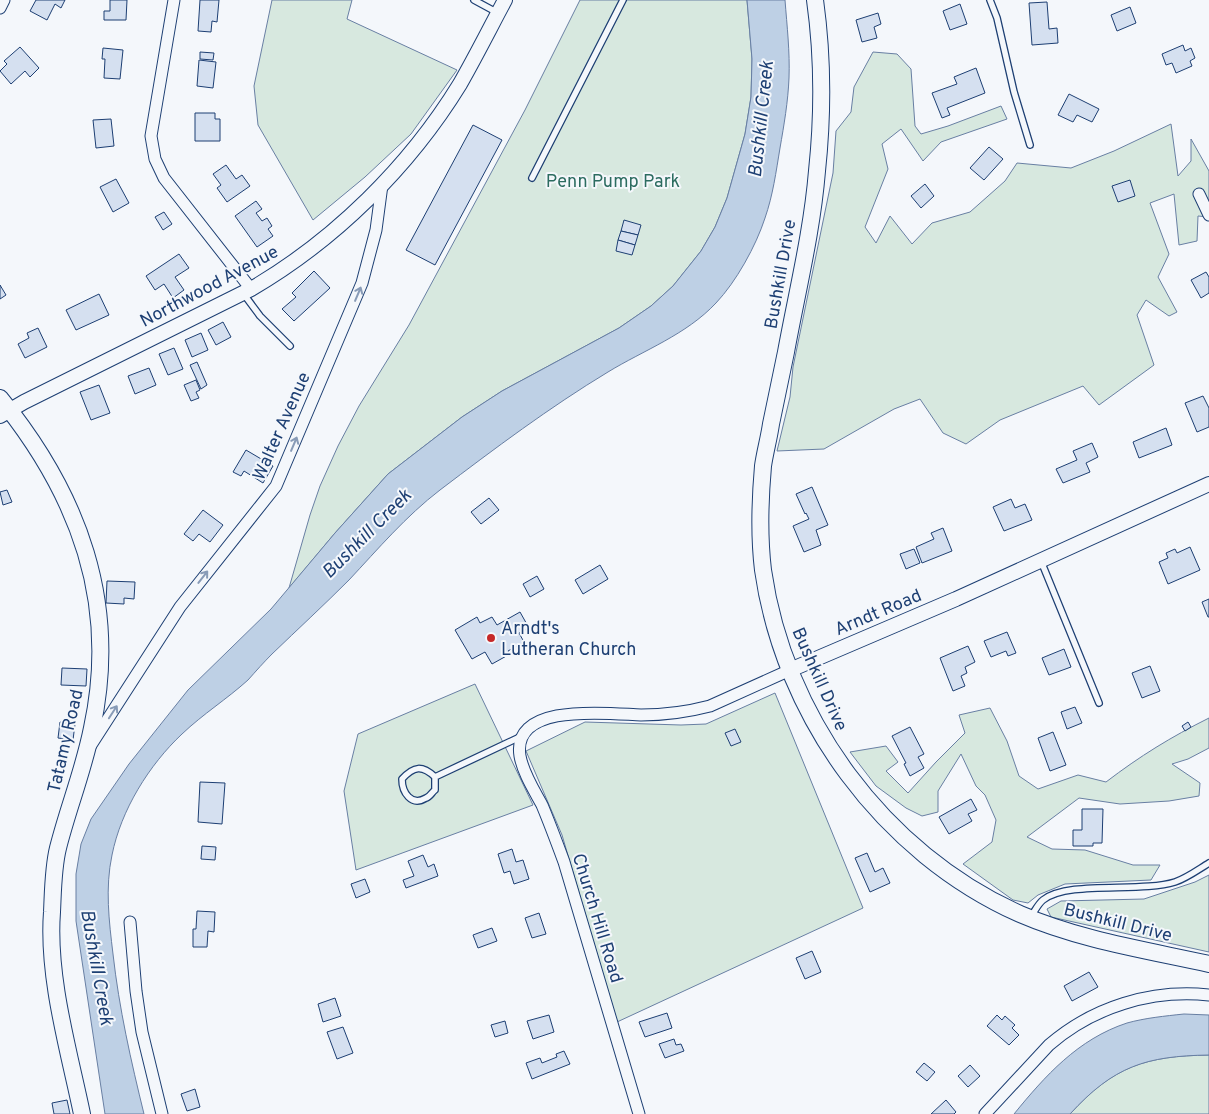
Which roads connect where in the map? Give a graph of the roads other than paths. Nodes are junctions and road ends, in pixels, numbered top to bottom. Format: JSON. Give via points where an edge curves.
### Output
{"nodes":[{"id":1,"x":4,"y":0,"type":"edge"},
{"id":2,"x":174,"y":0,"type":"edge"},
{"id":3,"x":474,"y":0,"type":"edge"},
{"id":4,"x":505,"y":0,"type":"edge"},
{"id":5,"x":623,"y":0,"type":"edge"},
{"id":6,"x":816,"y":0,"type":"edge"},
{"id":7,"x":990,"y":0,"type":"edge"},
{"id":8,"x":0,"y":8,"type":"edge"},
{"id":9,"x":498,"y":13,"type":"junction"},
{"id":10,"x":1030,"y":145,"type":"dead end"},
{"id":11,"x":532,"y":178,"type":"dead end"},
{"id":12,"x":382,"y":185,"type":"junction"},
{"id":13,"x":1199,"y":194,"type":"dead end"},
{"id":14,"x":1209,"y":215,"type":"edge"},
{"id":15,"x":247,"y":291,"type":"junction"},
{"id":16,"x":290,"y":346,"type":"dead end"},
{"id":17,"x":3,"y":408,"type":"edge"},
{"id":18,"x":1209,"y":484,"type":"edge"},
{"id":19,"x":1041,"y":561,"type":"junction"},
{"id":20,"x":790,"y":670,"type":"junction"},
{"id":21,"x":1099,"y":703,"type":"dead end"},
{"id":22,"x":524,"y":735,"type":"junction"},
{"id":23,"x":86,"y":753,"type":"junction"},
{"id":24,"x":435,"y":777,"type":"junction"},
{"id":25,"x":1209,"y":863,"type":"edge"},
{"id":26,"x":1030,"y":917,"type":"junction"},
{"id":27,"x":130,"y":922,"type":"dead end"},
{"id":28,"x":1209,"y":964,"type":"edge"},
{"id":29,"x":1209,"y":995,"type":"edge"},
{"id":30,"x":82,"y":1114,"type":"edge"},
{"id":31,"x":162,"y":1114,"type":"edge"},
{"id":32,"x":638,"y":1114,"type":"edge"},
{"id":33,"x":985,"y":1114,"type":"edge"}],
"edges":[{"from":1,"to":8,"type":"street"},
{"from":2,"to":15,"type":"street","via":[[151,136],[155,159],[164,178]]},
{"from":3,"to":9,"type":"lane"},
{"from":4,"to":9,"type":"street","name":"Northwood Avenue"},
{"from":5,"to":11,"type":"lane"},
{"from":6,"to":20,"type":"main road","name":"Bushkill Drive","via":[[822,94],[817,174],[805,254],[764,464],[761,501],[766,586]]},
{"from":7,"to":10,"type":"lane"},
{"from":9,"to":12,"type":"street","name":"Northwood Avenue","via":[[442,111]]},
{"from":12,"to":15,"type":"street","name":"Northwood Avenue","via":[[308,252]]},
{"from":23,"to":12,"type":"street","name":"Walter Avenue","one_way":true,"via":[[180,607],[276,486],[362,283],[376,230]]},
{"from":13,"to":14,"type":"street"},
{"from":15,"to":16,"type":"lane","via":[[260,316]]},
{"from":15,"to":17,"type":"street","name":"Northwood Avenue"},
{"from":17,"to":23,"type":"main road","name":"Tatamy Road","via":[[48,465],[76,521],[90,563],[101,640],[99,684]]},
{"from":18,"to":19,"type":"street","name":"Arndt Road"},
{"from":19,"to":20,"type":"street","name":"Arndt Road"},
{"from":19,"to":21,"type":"lane"},
{"from":20,"to":22,"type":"street","name":"Arndt Road","via":[[696,710],[655,714],[565,714],[544,720]]},
{"from":20,"to":26,"type":"main road","name":"Bushkill Drive","via":[[825,742],[854,783],[887,820],[918,850],[956,877],[995,901]]},
{"from":22,"to":24,"type":"lane"},
{"from":22,"to":32,"type":"street","name":"Church Hill Road","via":[[520,747],[522,764],[564,862]]},
{"from":23,"to":30,"type":"main road","name":"Tatamy Road","via":[[58,851],[51,940],[55,979]]},
{"from":24,"to":24,"type":"lane","via":[[419,768],[409,770],[402,779],[402,788],[407,797],[417,801],[427,798],[435,790]]},
{"from":25,"to":26,"type":"lane","via":[[1176,882],[1056,893],[1042,901]]},
{"from":26,"to":28,"type":"main road","name":"Bushkill Drive","via":[[1098,940]]},
{"from":27,"to":31,"type":"street","via":[[142,1032]]},
{"from":29,"to":33,"type":"street","via":[[1183,994],[1140,999],[1111,1007],[1082,1021],[1049,1045]]}]}
